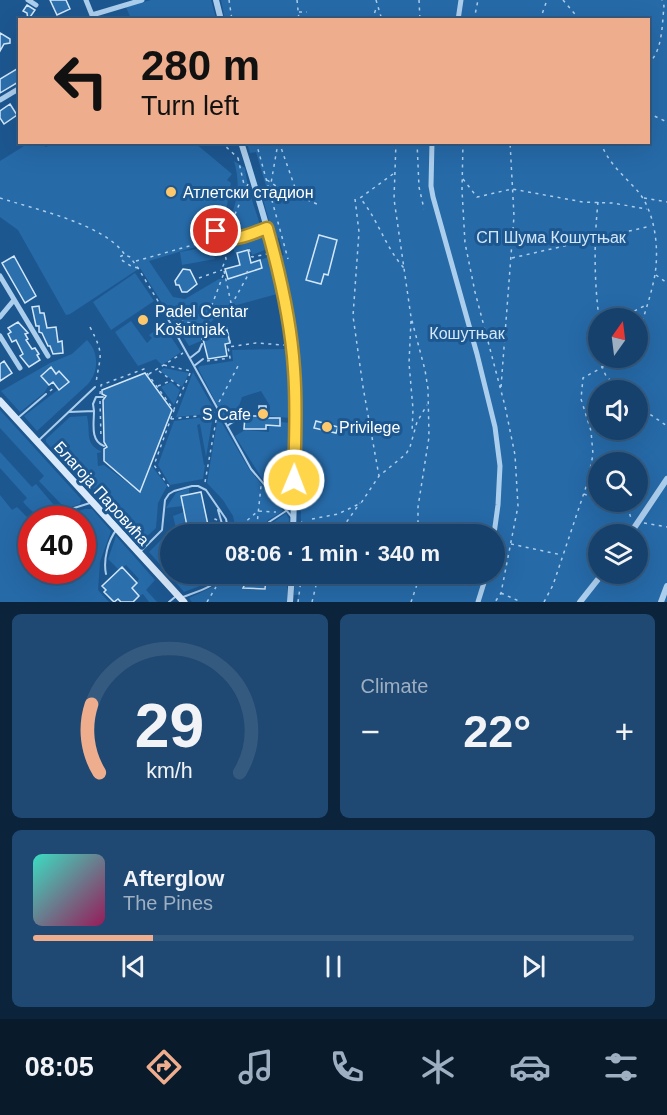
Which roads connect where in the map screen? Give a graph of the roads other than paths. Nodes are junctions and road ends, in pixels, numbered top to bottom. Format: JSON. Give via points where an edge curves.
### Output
{"nodes":[{"id":1,"x":28,"y":0,"type":"edge"},
{"id":2,"x":86,"y":0,"type":"edge"},
{"id":3,"x":142,"y":0,"type":"edge"},
{"id":4,"x":216,"y":0,"type":"edge"},
{"id":5,"x":461,"y":0,"type":"edge"},
{"id":6,"x":36,"y":5,"type":"dead end"},
{"id":7,"x":93,"y":17,"type":"edge"},
{"id":8,"x":220,"y":18,"type":"edge"},
{"id":9,"x":458,"y":18,"type":"edge"},
{"id":10,"x":18,"y":89,"type":"edge"},
{"id":11,"x":0,"y":100,"type":"edge"},
{"id":12,"x":242,"y":144,"type":"edge"},
{"id":13,"x":432,"y":144,"type":"edge"},
{"id":14,"x":267,"y":228,"type":"junction"},
{"id":15,"x":216,"y":231,"type":"dead end"},
{"id":16,"x":0,"y":276,"type":"edge"},
{"id":17,"x":14,"y":300,"type":"junction"},
{"id":18,"x":163,"y":310,"type":"road end"},
{"id":19,"x":0,"y":317,"type":"edge"},
{"id":20,"x":0,"y":336,"type":"edge"},
{"id":21,"x":202,"y":344,"type":"road end"},
{"id":22,"x":199,"y":351,"type":"junction"},
{"id":23,"x":48,"y":356,"type":"dead end"},
{"id":24,"x":190,"y":358,"type":"junction"},
{"id":25,"x":203,"y":359,"type":"dead end"},
{"id":26,"x":200,"y":362,"type":"junction"},
{"id":27,"x":194,"y":366,"type":"junction"},
{"id":28,"x":20,"y":369,"type":"dead end"},
{"id":29,"x":95,"y":387,"type":"road end"},
{"id":30,"x":45,"y":394,"type":"road end"},
{"id":31,"x":101,"y":397,"type":"road end"},
{"id":32,"x":0,"y":401,"type":"edge"},
{"id":33,"x":94,"y":411,"type":"junction"},
{"id":34,"x":69,"y":412,"type":"junction"},
{"id":35,"x":16,"y":419,"type":"junction"},
{"id":36,"x":237,"y":420,"type":"dead end"},
{"id":37,"x":227,"y":426,"type":"junction"},
{"id":38,"x":37,"y":441,"type":"junction"},
{"id":39,"x":103,"y":446,"type":"road end"},
{"id":40,"x":667,"y":479,"type":"edge"},
{"id":41,"x":93,"y":502,"type":"junction"},
{"id":42,"x":80,"y":506,"type":"edge"},
{"id":43,"x":218,"y":510,"type":"junction"},
{"id":44,"x":284,"y":512,"type":"junction"},
{"id":45,"x":294,"y":519,"type":"junction"},
{"id":46,"x":269,"y":522,"type":"dead end"},
{"id":47,"x":222,"y":524,"type":"edge"},
{"id":48,"x":227,"y":524,"type":"edge"},
{"id":49,"x":294,"y":524,"type":"edge"},
{"id":50,"x":495,"y":524,"type":"edge"},
{"id":51,"x":636,"y":524,"type":"edge"},
{"id":52,"x":117,"y":529,"type":"junction"},
{"id":53,"x":138,"y":553,"type":"junction"},
{"id":54,"x":106,"y":574,"type":"dead end"},
{"id":55,"x":215,"y":584,"type":"edge"},
{"id":56,"x":291,"y":584,"type":"edge"},
{"id":57,"x":484,"y":584,"type":"edge"},
{"id":58,"x":594,"y":584,"type":"edge"},
{"id":59,"x":667,"y":586,"type":"edge"},
{"id":60,"x":181,"y":599,"type":"edge"},
{"id":61,"x":169,"y":602,"type":"edge"},
{"id":62,"x":290,"y":602,"type":"edge"},
{"id":63,"x":478,"y":602,"type":"edge"},
{"id":64,"x":580,"y":602,"type":"edge"},
{"id":65,"x":661,"y":602,"type":"edge"}],
"edges":[{"from":1,"to":6,"type":"street"},
{"from":2,"to":7,"type":"street"},
{"from":3,"to":7,"type":"street"},
{"from":4,"to":8,"type":"street"},
{"from":5,"to":9,"type":"street"},
{"from":10,"to":11,"type":"street"},
{"from":12,"to":14,"type":"street"},
{"from":13,"to":50,"type":"street","via":[[433,197],[497,442],[500,466]]},
{"from":14,"to":15,"type":"lane","via":[[230,239]]},
{"from":14,"to":45,"type":"street","via":[[282,287],[294,366]]},
{"from":16,"to":17,"type":"street"},
{"from":17,"to":19,"type":"street"},
{"from":17,"to":23,"type":"street"},
{"from":18,"to":24,"type":"lane"},
{"from":20,"to":28,"type":"street"},
{"from":21,"to":22,"type":"lane"},
{"from":22,"to":24,"type":"lane"},
{"from":22,"to":26,"type":"lane"},
{"from":24,"to":27,"type":"lane"},
{"from":25,"to":26,"type":"lane"},
{"from":26,"to":27,"type":"lane"},
{"from":27,"to":37,"type":"lane"},
{"from":29,"to":34,"type":"lane"},
{"from":30,"to":35,"type":"lane"},
{"from":31,"to":33,"type":"lane","via":[[94,400]]},
{"from":32,"to":35,"type":"main road","name":"Благоја Паровића"},
{"from":33,"to":34,"type":"lane"},
{"from":33,"to":39,"type":"lane","via":[[94,438]]},
{"from":34,"to":38,"type":"lane"},
{"from":35,"to":38,"type":"main road","name":"Благоја Паровића"},
{"from":36,"to":37,"type":"lane"},
{"from":37,"to":44,"type":"lane","via":[[251,469]]},
{"from":38,"to":41,"type":"main road","name":"Благоја Паровића"},
{"from":40,"to":51,"type":"street"},
{"from":41,"to":42,"type":"lane"},
{"from":41,"to":52,"type":"main road","name":"Благоја Паровића"},
{"from":43,"to":47,"type":"lane"},
{"from":43,"to":48,"type":"lane"},
{"from":43,"to":53,"type":"lane","via":[[202,488],[192,486],[172,492],[165,500],[162,530]]},
{"from":44,"to":45,"type":"lane"},
{"from":44,"to":46,"type":"lane"},
{"from":45,"to":49,"type":"street"},
{"from":52,"to":53,"type":"main road","name":"Благоја Паровића"},
{"from":52,"to":54,"type":"lane","via":[[105,558]]},
{"from":53,"to":60,"type":"main road","name":"Благоја Паровића"},
{"from":55,"to":60,"type":"lane"},
{"from":56,"to":62,"type":"street"},
{"from":57,"to":63,"type":"street"},
{"from":58,"to":64,"type":"street"},
{"from":59,"to":65,"type":"street"},
{"from":60,"to":61,"type":"lane"}]}
